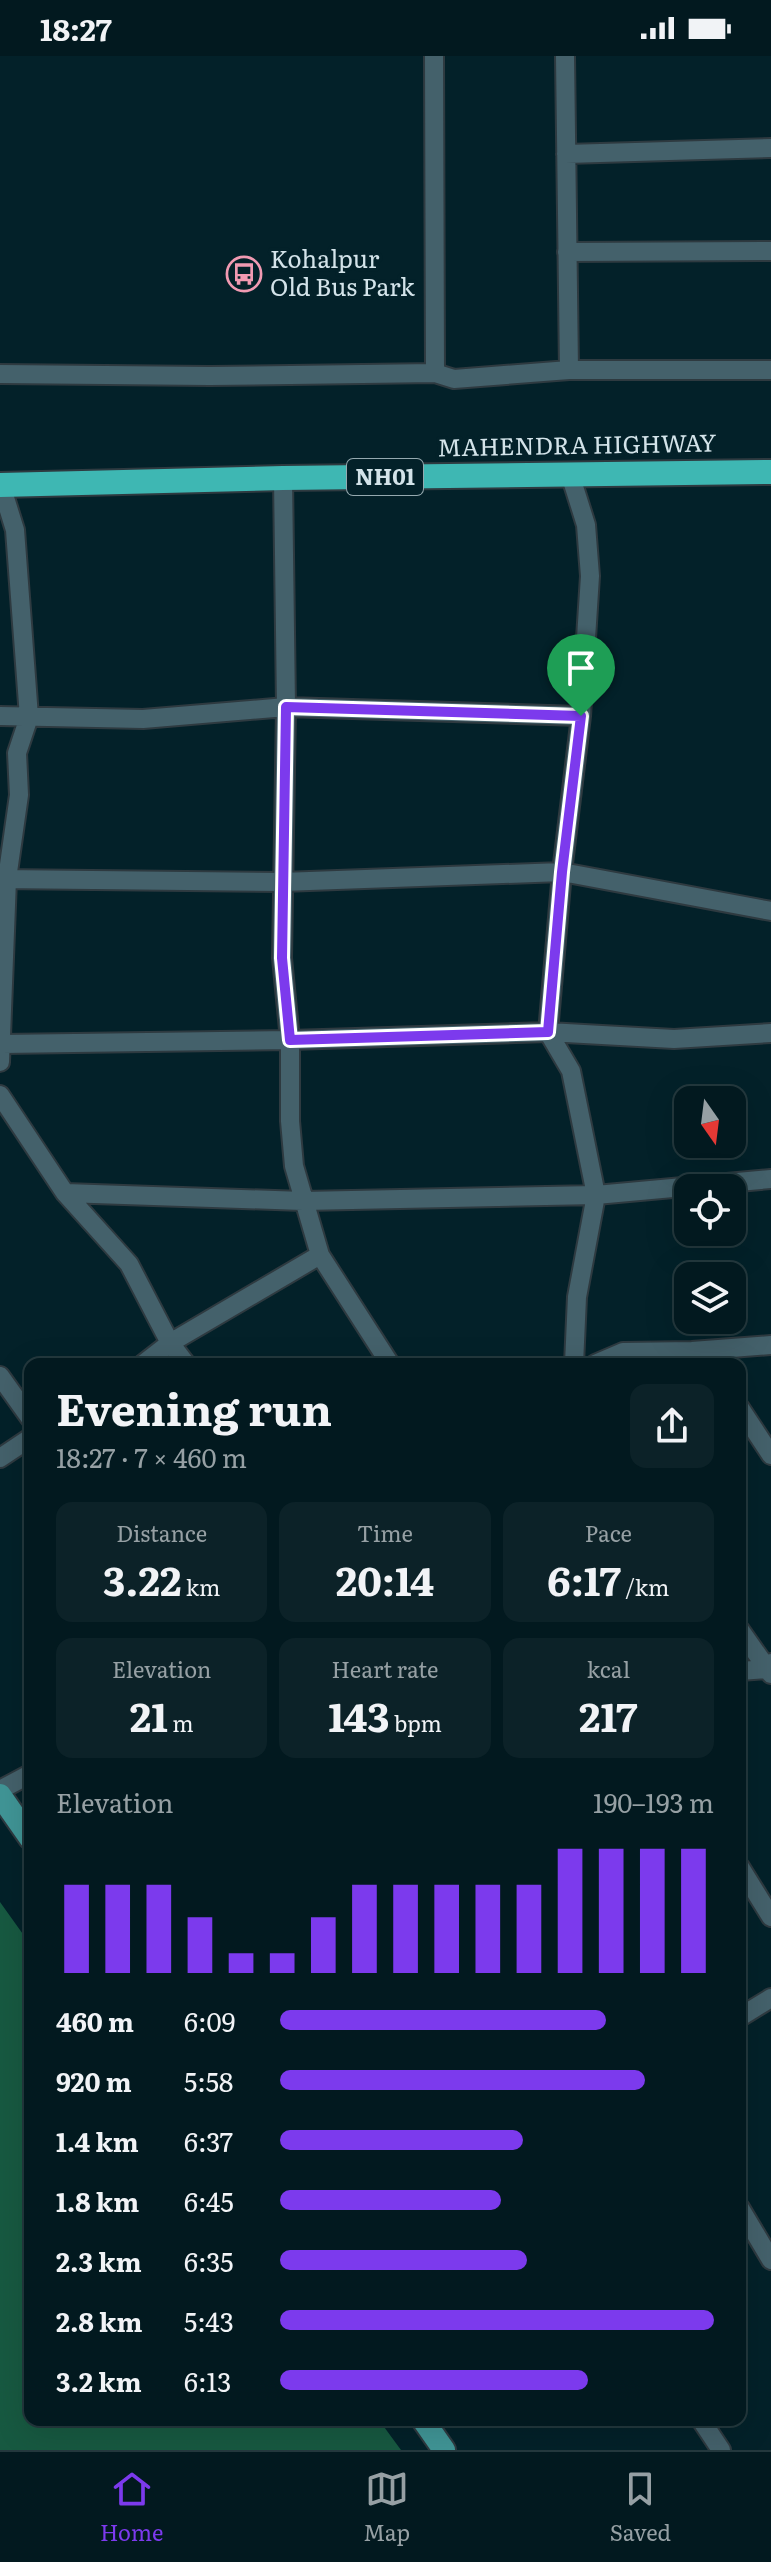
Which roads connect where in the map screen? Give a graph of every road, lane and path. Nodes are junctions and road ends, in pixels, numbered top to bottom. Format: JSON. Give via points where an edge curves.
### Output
{"nodes":[{"id":1,"x":434,"y":56,"type":"edge"},
{"id":2,"x":565,"y":56,"type":"edge"},
{"id":3,"x":771,"y":148,"type":"edge"},
{"id":4,"x":566,"y":154,"type":"junction"},
{"id":5,"x":771,"y":251,"type":"edge"},
{"id":6,"x":567,"y":252,"type":"junction"},
{"id":7,"x":569,"y":370,"type":"junction"},
{"id":8,"x":771,"y":370,"type":"edge"},
{"id":9,"x":435,"y":373,"type":"junction"},
{"id":10,"x":0,"y":374,"type":"edge"},
{"id":11,"x":771,"y":472,"type":"edge"},
{"id":12,"x":570,"y":474,"type":"junction"},
{"id":13,"x":283,"y":478,"type":"junction"},
{"id":14,"x":0,"y":485,"type":"edge"},
{"id":15,"x":286,"y":707,"type":"junction"},
{"id":16,"x":0,"y":716,"type":"edge"},
{"id":17,"x":581,"y":716,"type":"junction"},
{"id":18,"x":29,"y":717,"type":"junction"},
{"id":19,"x":562,"y":872,"type":"junction"},
{"id":20,"x":4,"y":879,"type":"edge"},
{"id":21,"x":282,"y":882,"type":"junction"},
{"id":22,"x":771,"y":911,"type":"edge"},
{"id":23,"x":548,"y":1032,"type":"junction"},
{"id":24,"x":771,"y":1033,"type":"edge"},
{"id":25,"x":290,"y":1040,"type":"junction"},
{"id":26,"x":1,"y":1053,"type":"edge"},
{"id":27,"x":0,"y":1095,"type":"edge"},
{"id":28,"x":771,"y":1179,"type":"edge"},
{"id":29,"x":65,"y":1193,"type":"junction"},
{"id":30,"x":596,"y":1195,"type":"junction"},
{"id":31,"x":303,"y":1201,"type":"junction"},
{"id":32,"x":320,"y":1255,"type":"junction"},
{"id":33,"x":170,"y":1343,"type":"junction"},
{"id":34,"x":771,"y":1345,"type":"edge"},
{"id":35,"x":151,"y":1358,"type":"edge"},
{"id":36,"x":181,"y":1358,"type":"edge"},
{"id":37,"x":386,"y":1358,"type":"edge"},
{"id":38,"x":574,"y":1358,"type":"edge"},
{"id":39,"x":609,"y":1358,"type":"edge"},
{"id":40,"x":698,"y":1358,"type":"edge"},
{"id":41,"x":0,"y":1376,"type":"edge"},
{"id":42,"x":24,"y":1410,"type":"edge"},
{"id":43,"x":746,"y":1417,"type":"edge"},
{"id":44,"x":24,"y":1442,"type":"edge"},
{"id":45,"x":771,"y":1455,"type":"edge"},
{"id":46,"x":0,"y":1458,"type":"edge"},
{"id":47,"x":746,"y":1638,"type":"edge"},
{"id":48,"x":770,"y":1669,"type":"edge"},
{"id":49,"x":746,"y":1671,"type":"edge"},
{"id":50,"x":24,"y":1778,"type":"edge"},
{"id":51,"x":0,"y":1792,"type":"edge"},
{"id":52,"x":24,"y":1829,"type":"edge"},
{"id":53,"x":746,"y":1877,"type":"edge"},
{"id":54,"x":771,"y":1917,"type":"edge"},
{"id":55,"x":771,"y":1998,"type":"edge"},
{"id":56,"x":746,"y":2013,"type":"edge"},
{"id":57,"x":746,"y":2218,"type":"edge"},
{"id":58,"x":771,"y":2260,"type":"edge"},
{"id":59,"x":427,"y":2426,"type":"edge"},
{"id":60,"x":705,"y":2426,"type":"edge"},
{"id":61,"x":444,"y":2450,"type":"edge"},
{"id":62,"x":721,"y":2450,"type":"edge"}],
"edges":[{"from":1,"to":9,"type":"street"},
{"from":2,"to":4,"type":"street"},
{"from":3,"to":4,"type":"street"},
{"from":4,"to":6,"type":"street"},
{"from":5,"to":6,"type":"street"},
{"from":6,"to":7,"type":"street"},
{"from":7,"to":8,"type":"street"},
{"from":7,"to":9,"type":"street","via":[[454,379]]},
{"from":9,"to":10,"type":"street"},
{"from":11,"to":12,"type":"highway","name":"MAHENDRA HIGHWAY","number":"NH01"},
{"from":12,"to":13,"type":"highway","name":"MAHENDRA HIGHWAY","number":"NH01"},
{"from":12,"to":17,"type":"street","via":[[586,525],[590,576]]},
{"from":13,"to":14,"type":"highway","name":"MAHENDRA HIGHWAY","number":"NH01"},
{"from":13,"to":15,"type":"street"},
{"from":14,"to":18,"type":"street","via":[[15,530]]},
{"from":15,"to":17,"type":"street"},
{"from":15,"to":18,"type":"street","via":[[143,719]]},
{"from":15,"to":21,"type":"street"},
{"from":16,"to":18,"type":"street"},
{"from":17,"to":19,"type":"street"},
{"from":18,"to":20,"type":"street","via":[[17,753],[19,795]]},
{"from":19,"to":21,"type":"street"},
{"from":19,"to":22,"type":"street"},
{"from":19,"to":23,"type":"street"},
{"from":20,"to":21,"type":"street"},
{"from":20,"to":26,"type":"street"},
{"from":21,"to":25,"type":"street"},
{"from":23,"to":24,"type":"street","via":[[674,1039]]},
{"from":23,"to":25,"type":"street"},
{"from":23,"to":30,"type":"street","via":[[571,1071]]},
{"from":25,"to":26,"type":"street"},
{"from":25,"to":31,"type":"street","via":[[290,1121]]},
{"from":27,"to":29,"type":"street"},
{"from":28,"to":30,"type":"street"},
{"from":29,"to":31,"type":"street"},
{"from":29,"to":33,"type":"street","via":[[129,1264]]},
{"from":30,"to":31,"type":"street"},
{"from":30,"to":38,"type":"street","via":[[577,1297]]},
{"from":31,"to":32,"type":"street"},
{"from":32,"to":33,"type":"street"},
{"from":32,"to":37,"type":"street"},
{"from":33,"to":35,"type":"street"},
{"from":33,"to":36,"type":"street"},
{"from":34,"to":40,"type":"street"},
{"from":39,"to":40,"type":"street","via":[[623,1352]]},
{"from":41,"to":42,"type":"street"},
{"from":43,"to":45,"type":"street"},
{"from":44,"to":46,"type":"street"},
{"from":47,"to":48,"type":"street"},
{"from":48,"to":49,"type":"street"},
{"from":50,"to":51,"type":"street"},
{"from":51,"to":52,"type":"main road"},
{"from":53,"to":54,"type":"street"},
{"from":55,"to":56,"type":"street"},
{"from":57,"to":58,"type":"street"},
{"from":59,"to":61,"type":"main road"},
{"from":60,"to":62,"type":"street"}]}
